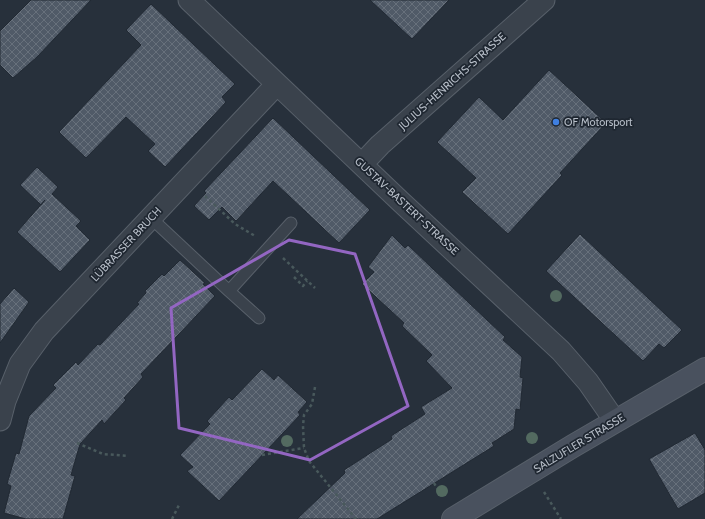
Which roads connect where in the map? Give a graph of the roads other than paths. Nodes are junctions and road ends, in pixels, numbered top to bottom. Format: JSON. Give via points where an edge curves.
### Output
{"nodes":[{"id":1,"x":189,"y":0,"type":"edge"},
{"id":2,"x":544,"y":0,"type":"edge"},
{"id":3,"x":277,"y":84,"type":"junction"},
{"id":4,"x":362,"y":164,"type":"junction"},
{"id":5,"x":151,"y":218,"type":"junction"},
{"id":6,"x":291,"y":224,"type":"dead end"},
{"id":7,"x":229,"y":290,"type":"junction"},
{"id":8,"x":259,"y":318,"type":"dead end"},
{"id":9,"x":705,"y":369,"type":"edge"},
{"id":10,"x":0,"y":420,"type":"edge"},
{"id":11,"x":616,"y":421,"type":"junction"},
{"id":12,"x":453,"y":519,"type":"edge"}],
"edges":[{"from":1,"to":3,"type":"street","name":"GUSTAV-BASTERT-STRASSE"},
{"from":2,"to":4,"type":"street","name":"JULIUS-HENRICHS-STRASSE","via":[[380,145]]},
{"from":3,"to":4,"type":"street","name":"GUSTAV-BASTERT-STRASSE"},
{"from":3,"to":5,"type":"street","name":"LÜBRASSER BRUCH"},
{"from":4,"to":11,"type":"street","name":"GUSTAV-BASTERT-STRASSE","via":[[561,351],[588,382]]},
{"from":5,"to":7,"type":"lane"},
{"from":5,"to":10,"type":"street","name":"LÜBRASSER BRUCH","via":[[40,336],[20,364]]},
{"from":6,"to":7,"type":"lane"},
{"from":7,"to":8,"type":"lane"},
{"from":9,"to":11,"type":"street","name":"SALZUFLER STRASSE"},
{"from":11,"to":12,"type":"street","name":"SALZUFLER STRASSE"}]}
